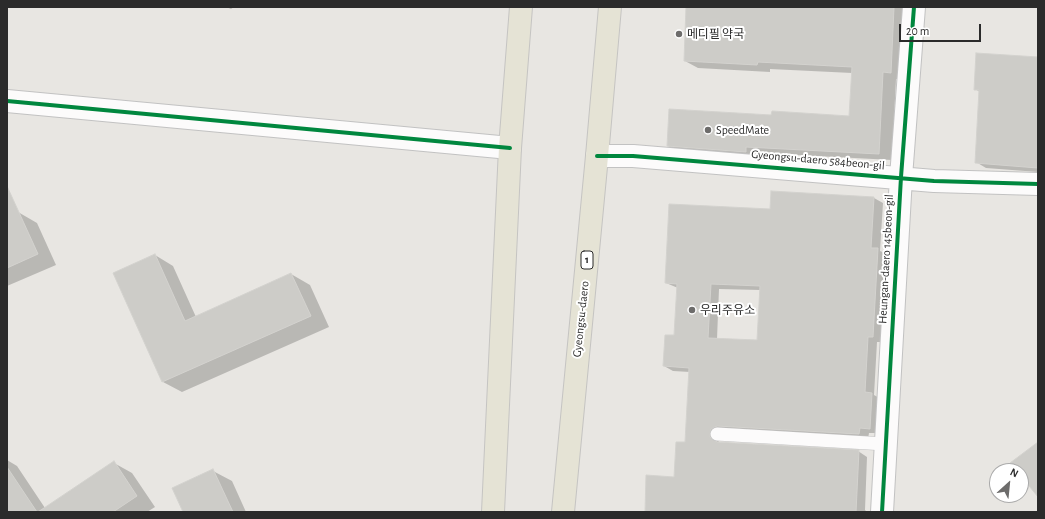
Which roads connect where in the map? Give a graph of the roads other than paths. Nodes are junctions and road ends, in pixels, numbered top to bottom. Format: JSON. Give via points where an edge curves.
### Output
{"nodes":[{"id":1,"x":521,"y":7,"type":"edge"},
{"id":2,"x":610,"y":7,"type":"edge"},
{"id":3,"x":914,"y":7,"type":"edge"},
{"id":4,"x":7,"y":101,"type":"edge"},
{"id":5,"x":510,"y":148,"type":"junction"},
{"id":6,"x":597,"y":156,"type":"junction"},
{"id":7,"x":901,"y":177,"type":"junction"},
{"id":8,"x":1038,"y":184,"type":"edge"},
{"id":9,"x":717,"y":434,"type":"dead end"},
{"id":10,"x":885,"y":444,"type":"junction"},
{"id":11,"x":493,"y":512,"type":"edge"},
{"id":12,"x":563,"y":512,"type":"edge"},
{"id":13,"x":882,"y":512,"type":"edge"}],
"edges":[{"from":1,"to":5,"type":"main road"},
{"from":2,"to":6,"type":"main road","name":"Gyeongsu-daero","number":"1"},
{"from":3,"to":7,"type":"street","name":"Heungan-daero 145beon-gil"},
{"from":4,"to":5,"type":"street"},
{"from":5,"to":11,"type":"main road"},
{"from":6,"to":7,"type":"street","name":"Gyeongsu-daero 584beon-gil","via":[[633,156]]},
{"from":6,"to":12,"type":"main road","name":"Gyeongsu-daero","number":"1"},
{"from":7,"to":8,"type":"street","name":"Gyeongsu-daero 584beon-gil","via":[[934,181]]},
{"from":7,"to":10,"type":"street","name":"Heungan-daero 145beon-gil"},
{"from":9,"to":10,"type":"lane"},
{"from":10,"to":13,"type":"street","name":"Heungan-daero 145beon-gil"}]}
